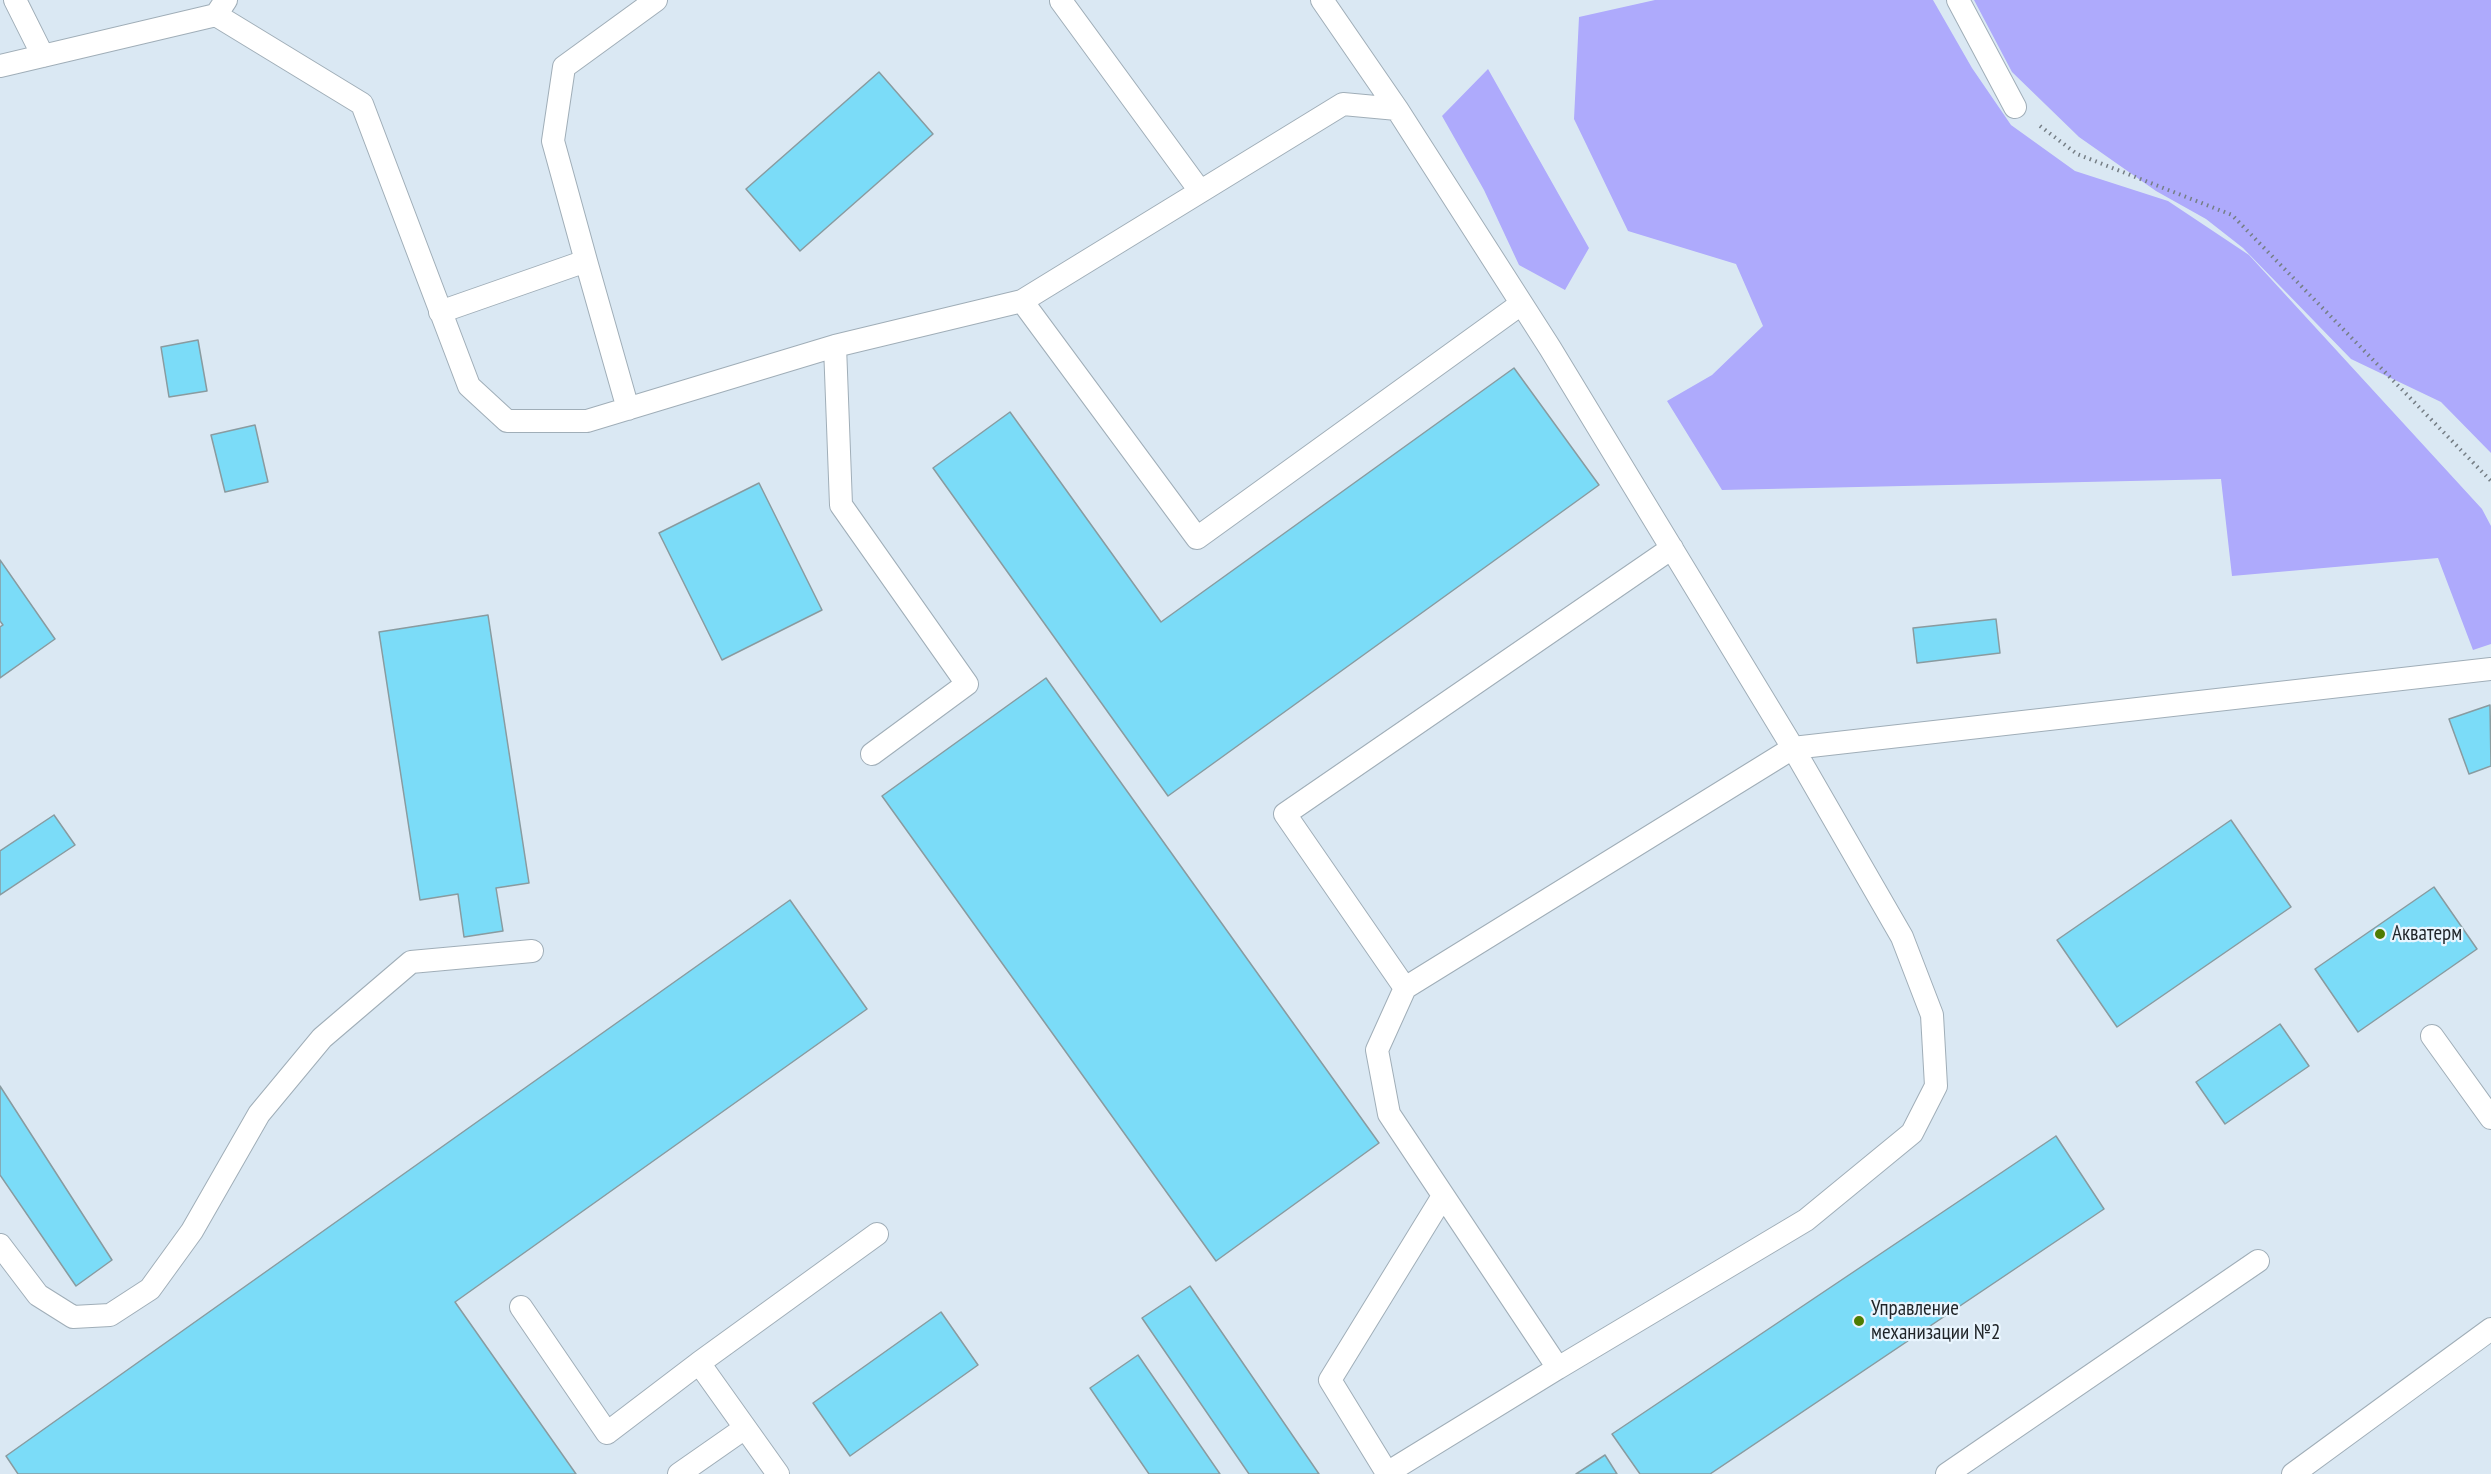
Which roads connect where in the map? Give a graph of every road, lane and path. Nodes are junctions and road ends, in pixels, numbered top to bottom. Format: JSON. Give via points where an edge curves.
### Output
{"nodes":[{"id":1,"x":15,"y":0,"type":"edge"},
{"id":2,"x":656,"y":0,"type":"edge"},
{"id":3,"x":1063,"y":0,"type":"edge"},
{"id":4,"x":1322,"y":0,"type":"edge"},
{"id":5,"x":1958,"y":0,"type":"edge"},
{"id":6,"x":221,"y":8,"type":"edge"},
{"id":7,"x":42,"y":56,"type":"junction"},
{"id":8,"x":0,"y":66,"type":"edge"},
{"id":9,"x":2015,"y":107,"type":"joint"},
{"id":10,"x":1397,"y":109,"type":"junction"},
{"id":11,"x":1200,"y":191,"type":"junction"},
{"id":12,"x":586,"y":261,"type":"junction"},
{"id":13,"x":1022,"y":301,"type":"junction"},
{"id":14,"x":1521,"y":304,"type":"junction"},
{"id":15,"x":440,"y":312,"type":"junction"},
{"id":16,"x":835,"y":345,"type":"junction"},
{"id":17,"x":628,"y":409,"type":"junction"},
{"id":18,"x":2491,"y":481,"type":"edge"},
{"id":19,"x":1672,"y":548,"type":"junction"},
{"id":20,"x":2491,"y":669,"type":"edge"},
{"id":21,"x":1793,"y":748,"type":"junction"},
{"id":22,"x":872,"y":754,"type":"dead end"},
{"id":23,"x":532,"y":951,"type":"dead end"},
{"id":24,"x":1405,"y":988,"type":"junction"},
{"id":25,"x":2432,"y":1036,"type":"dead end"},
{"id":26,"x":2491,"y":1118,"type":"edge"},
{"id":27,"x":1443,"y":1196,"type":"junction"},
{"id":28,"x":878,"y":1234,"type":"dead end"},
{"id":29,"x":0,"y":1245,"type":"edge"},
{"id":30,"x":2258,"y":1261,"type":"dead end"},
{"id":31,"x":521,"y":1307,"type":"dead end"},
{"id":32,"x":2491,"y":1329,"type":"edge"},
{"id":33,"x":699,"y":1363,"type":"junction"},
{"id":34,"x":1558,"y":1368,"type":"junction"},
{"id":35,"x":746,"y":1428,"type":"junction"},
{"id":36,"x":679,"y":1474,"type":"edge"},
{"id":37,"x":778,"y":1474,"type":"edge"},
{"id":38,"x":1947,"y":1474,"type":"edge"},
{"id":39,"x":2293,"y":1474,"type":"edge"}],
"edges":[{"from":1,"to":7,"type":"lane"},
{"from":2,"to":12,"type":"lane","via":[[564,67],[553,141]]},
{"from":3,"to":11,"type":"lane"},
{"from":4,"to":10,"type":"lane"},
{"from":5,"to":9,"type":"lane"},
{"from":6,"to":7,"type":"lane"},
{"from":6,"to":15,"type":"lane","via":[[362,104]]},
{"from":7,"to":8,"type":"lane"},
{"from":9,"to":18,"type":"path","via":[[2077,154],[2232,215]]},
{"from":10,"to":11,"type":"lane","via":[[1343,104]]},
{"from":10,"to":14,"type":"lane"},
{"from":11,"to":13,"type":"lane"},
{"from":12,"to":15,"type":"lane"},
{"from":12,"to":17,"type":"lane"},
{"from":13,"to":14,"type":"lane","via":[[1197,538]]},
{"from":13,"to":16,"type":"lane"},
{"from":14,"to":19,"type":"lane"},
{"from":15,"to":17,"type":"lane","via":[[469,386],[507,422],[587,422]]},
{"from":16,"to":17,"type":"lane"},
{"from":16,"to":22,"type":"lane","via":[[842,505],[967,684]]},
{"from":19,"to":21,"type":"lane"},
{"from":19,"to":24,"type":"lane","via":[[1285,814]]},
{"from":20,"to":21,"type":"lane"},
{"from":21,"to":24,"type":"lane"},
{"from":21,"to":34,"type":"lane","via":[[1902,937],[1932,1016],[1936,1086],[1912,1133],[1806,1220]]},
{"from":23,"to":29,"type":"lane","via":[[411,962],[340,1022],[259,1114],[192,1231],[150,1288],[110,1315],[73,1317],[38,1295]]},
{"from":24,"to":27,"type":"lane","via":[[1377,1050],[1389,1114]]},
{"from":25,"to":26,"type":"lane"},
{"from":27,"to":34,"type":"lane"},
{"from":27,"to":34,"type":"lane","via":[[1330,1380],[1387,1473]]},
{"from":28,"to":33,"type":"lane"},
{"from":30,"to":38,"type":"lane"},
{"from":31,"to":33,"type":"lane","via":[[607,1433]]},
{"from":32,"to":39,"type":"lane"},
{"from":33,"to":35,"type":"lane"},
{"from":35,"to":36,"type":"lane"},
{"from":35,"to":37,"type":"lane"}]}
